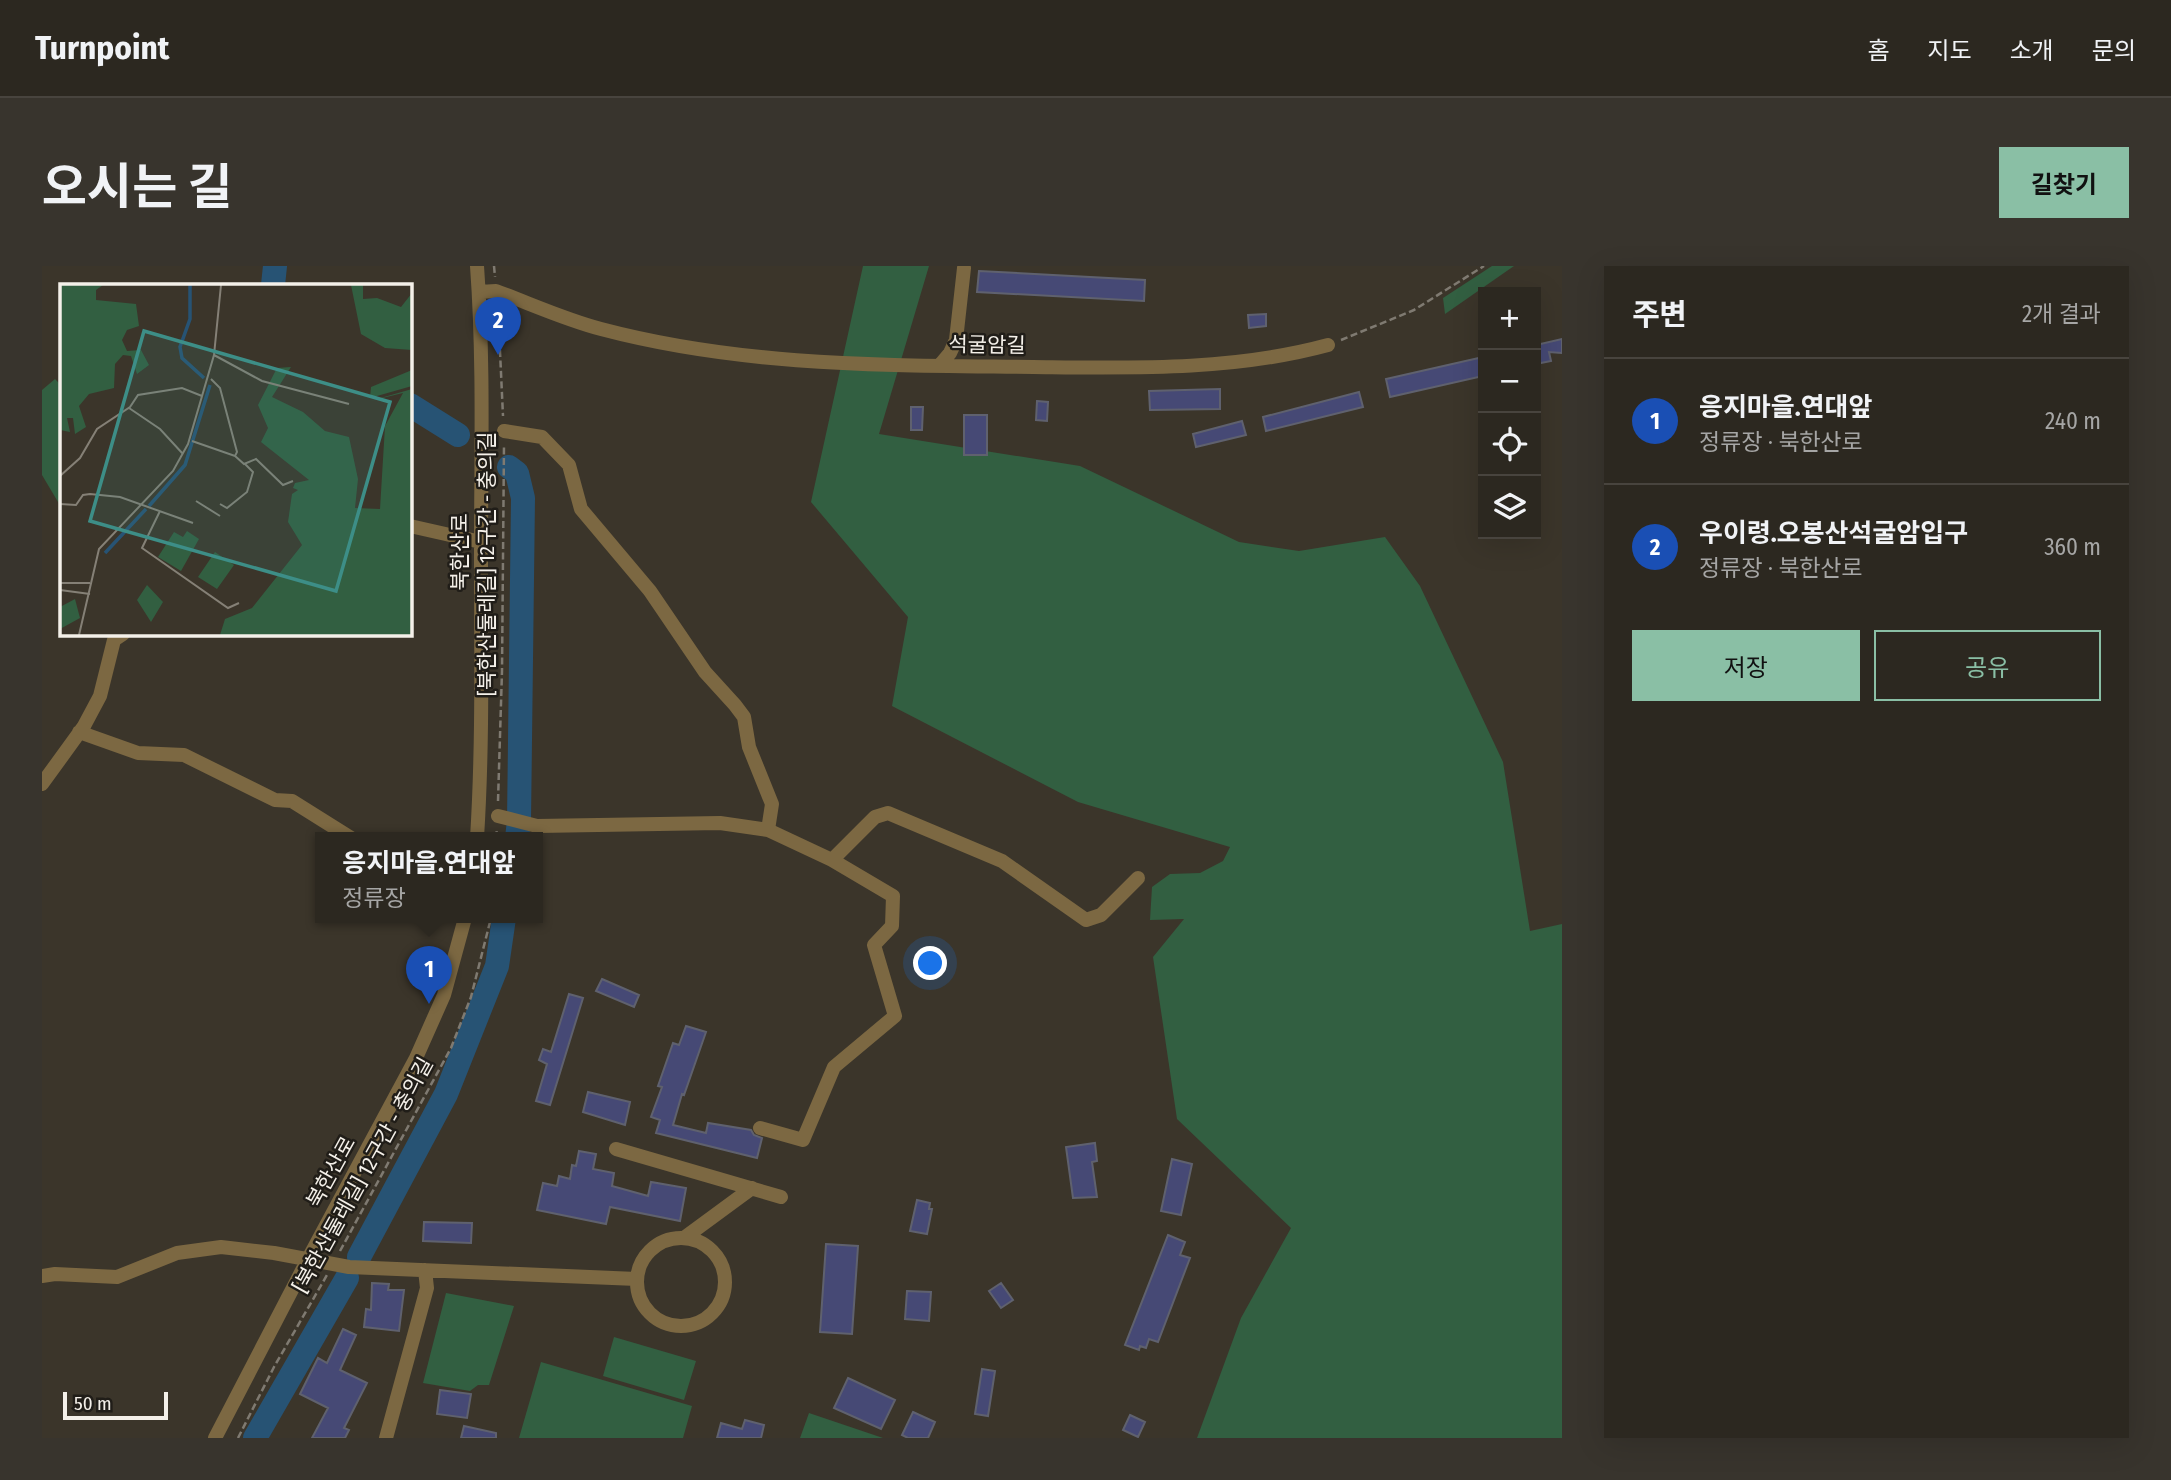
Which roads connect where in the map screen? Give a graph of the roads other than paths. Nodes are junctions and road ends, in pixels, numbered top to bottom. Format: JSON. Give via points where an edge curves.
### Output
{"nodes":[{"id":1,"x":477,"y":266,"type":"edge"},
{"id":2,"x":964,"y":268,"type":"dead end"},
{"id":3,"x":479,"y":292,"type":"junction"},
{"id":4,"x":1328,"y":345,"type":"road end"},
{"id":5,"x":940,"y":366,"type":"junction"},
{"id":6,"x":504,"y":431,"type":"road end"},
{"id":7,"x":411,"y":526,"type":"edge"},
{"id":8,"x":481,"y":542,"type":"junction"},
{"id":9,"x":122,"y":635,"type":"edge"},
{"id":10,"x":79,"y":732,"type":"junction"},
{"id":11,"x":42,"y":784,"type":"edge"},
{"id":12,"x":498,"y":816,"type":"road end"},
{"id":13,"x":768,"y":830,"type":"junction"},
{"id":14,"x":341,"y":832,"type":"edge"},
{"id":15,"x":477,"y":832,"type":"edge"},
{"id":16,"x":832,"y":860,"type":"junction"},
{"id":17,"x":1138,"y":878,"type":"dead end"},
{"id":18,"x":463,"y":923,"type":"edge"},
{"id":19,"x":760,"y":1128,"type":"dead end"},
{"id":20,"x":616,"y":1149,"type":"dead end"},
{"id":21,"x":752,"y":1188,"type":"junction"},
{"id":22,"x":780,"y":1197,"type":"dead end"},
{"id":23,"x":684,"y":1238,"type":"junction"},
{"id":24,"x":308,"y":1259,"type":"junction"},
{"id":25,"x":425,"y":1270,"type":"junction"},
{"id":26,"x":42,"y":1276,"type":"edge"},
{"id":27,"x":637,"y":1279,"type":"junction"},
{"id":28,"x":215,"y":1438,"type":"edge"},
{"id":29,"x":386,"y":1438,"type":"edge"}],
"edges":[{"from":1,"to":3,"type":"street","name":"북한산로"},
{"from":2,"to":5,"type":"street","via":[[956,341]]},
{"from":3,"to":5,"type":"street","name":"석굴암길","via":[[496,291],[599,329],[712,352],[800,361]]},
{"from":3,"to":8,"type":"street","name":"북한산로"},
{"from":4,"to":5,"type":"street","name":"석굴암길","via":[[1213,364]]},
{"from":6,"to":13,"type":"street","via":[[542,438],[569,465],[582,509],[744,717],[748,747],[772,804]]},
{"from":7,"to":8,"type":"street"},
{"from":8,"to":15,"type":"street","name":"북한산로"},
{"from":9,"to":10,"type":"street","via":[[114,640],[100,696]]},
{"from":10,"to":11,"type":"street"},
{"from":10,"to":14,"type":"street","via":[[138,753],[184,755],[275,800],[292,801]]},
{"from":12,"to":13,"type":"street","via":[[537,826],[720,823]]},
{"from":13,"to":16,"type":"street"},
{"from":16,"to":17,"type":"street","via":[[875,817],[888,813],[1002,861],[1086,920],[1101,915]]},
{"from":16,"to":19,"type":"street","via":[[893,896],[892,926],[874,945],[895,1016],[834,1067],[803,1140]]},
{"from":18,"to":24,"type":"street","name":"북한산로","via":[[434,1020]]},
{"from":20,"to":21,"type":"street"},
{"from":21,"to":22,"type":"street"},
{"from":21,"to":23,"type":"street"},
{"from":23,"to":27,"type":"street","via":[[671,1239],[649,1252]]},
{"from":23,"to":27,"type":"street","via":[[708,1247],[723,1269],[724,1294],[709,1317],[681,1327],[667,1324],[644,1307]]},
{"from":24,"to":25,"type":"street","via":[[349,1267]]},
{"from":24,"to":26,"type":"street","via":[[221,1247],[177,1253],[117,1277]]},
{"from":24,"to":28,"type":"street","name":"북한산로"},
{"from":25,"to":27,"type":"street"},
{"from":25,"to":29,"type":"street","via":[[427,1288]]}]}
